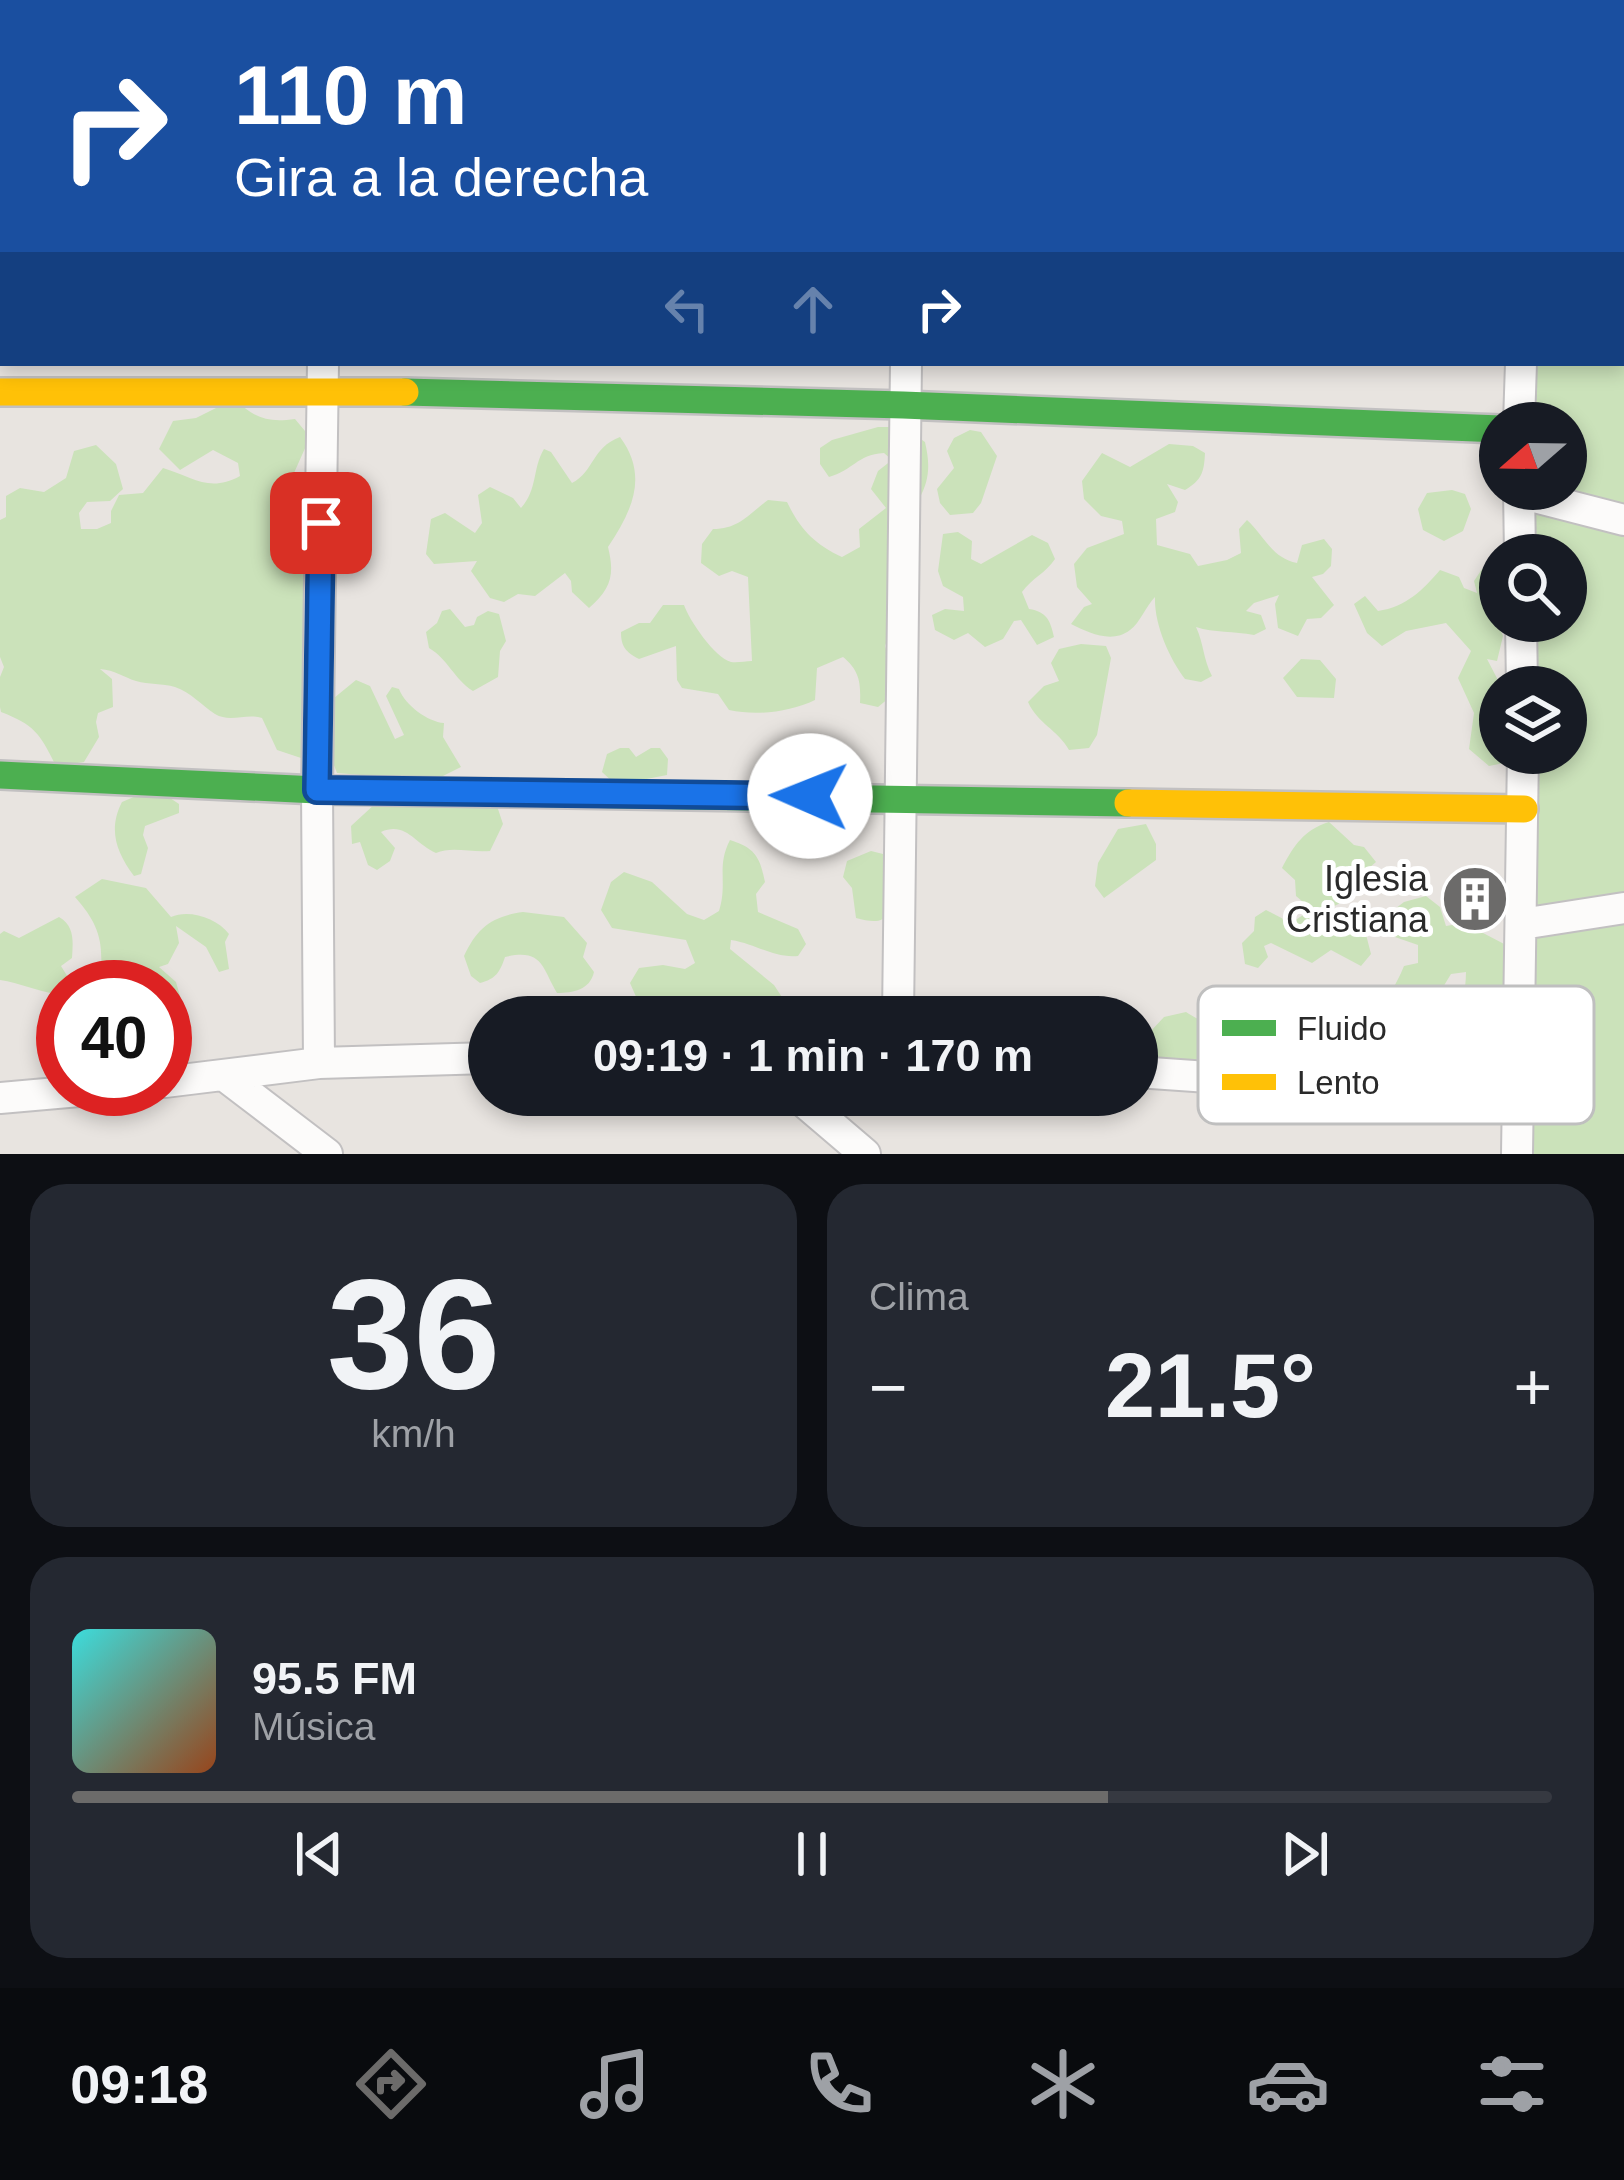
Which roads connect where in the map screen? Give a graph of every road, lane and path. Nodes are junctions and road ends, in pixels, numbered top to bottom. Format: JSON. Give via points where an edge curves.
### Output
{"nodes":[{"id":1,"x":906,"y":366,"type":"edge"},
{"id":2,"x":1521,"y":366,"type":"edge"},
{"id":3,"x":323,"y":376,"type":"edge"},
{"id":4,"x":0,"y":392,"type":"edge"},
{"id":5,"x":1520,"y":402,"type":"edge"},
{"id":6,"x":903,"y":405,"type":"junction"},
{"id":7,"x":1479,"y":428,"type":"edge"},
{"id":8,"x":1587,"y":510,"type":"edge"},
{"id":9,"x":1624,"y":520,"type":"edge"},
{"id":10,"x":1523,"y":774,"type":"edge"},
{"id":11,"x":0,"y":775,"type":"edge"},
{"id":12,"x":317,"y":790,"type":"junction"},
{"id":13,"x":900,"y":797,"type":"junction"},
{"id":14,"x":1524,"y":808,"type":"junction"},
{"id":15,"x":1624,"y":908,"type":"edge"},
{"id":16,"x":1522,"y":924,"type":"junction"},
{"id":17,"x":1521,"y":986,"type":"edge"},
{"id":18,"x":898,"y":996,"type":"edge"},
{"id":19,"x":468,"y":1059,"type":"edge"},
{"id":20,"x":319,"y":1063,"type":"junction"},
{"id":21,"x":1158,"y":1073,"type":"edge"},
{"id":22,"x":225,"y":1076,"type":"junction"},
{"id":23,"x":1198,"y":1076,"type":"edge"},
{"id":24,"x":192,"y":1079,"type":"edge"},
{"id":25,"x":36,"y":1095,"type":"edge"},
{"id":26,"x":0,"y":1098,"type":"edge"},
{"id":27,"x":821,"y":1116,"type":"edge"},
{"id":28,"x":1518,"y":1124,"type":"edge"},
{"id":29,"x":327,"y":1154,"type":"edge"},
{"id":30,"x":866,"y":1154,"type":"edge"},
{"id":31,"x":1517,"y":1154,"type":"edge"}],
"edges":[{"from":1,"to":6,"type":"street"},
{"from":2,"to":5,"type":"street"},
{"from":3,"to":4,"type":"street"},
{"from":3,"to":6,"type":"street"},
{"from":3,"to":12,"type":"street"},
{"from":6,"to":7,"type":"street"},
{"from":6,"to":13,"type":"street"},
{"from":8,"to":9,"type":"street"},
{"from":10,"to":14,"type":"street"},
{"from":11,"to":12,"type":"street"},
{"from":12,"to":13,"type":"street"},
{"from":12,"to":20,"type":"street"},
{"from":13,"to":14,"type":"street"},
{"from":13,"to":18,"type":"street"},
{"from":14,"to":16,"type":"street"},
{"from":15,"to":16,"type":"street"},
{"from":16,"to":17,"type":"street"},
{"from":19,"to":20,"type":"street"},
{"from":20,"to":22,"type":"street"},
{"from":21,"to":23,"type":"street"},
{"from":22,"to":24,"type":"street"},
{"from":22,"to":29,"type":"street"},
{"from":25,"to":26,"type":"street"},
{"from":27,"to":30,"type":"street"},
{"from":28,"to":31,"type":"street"}]}
